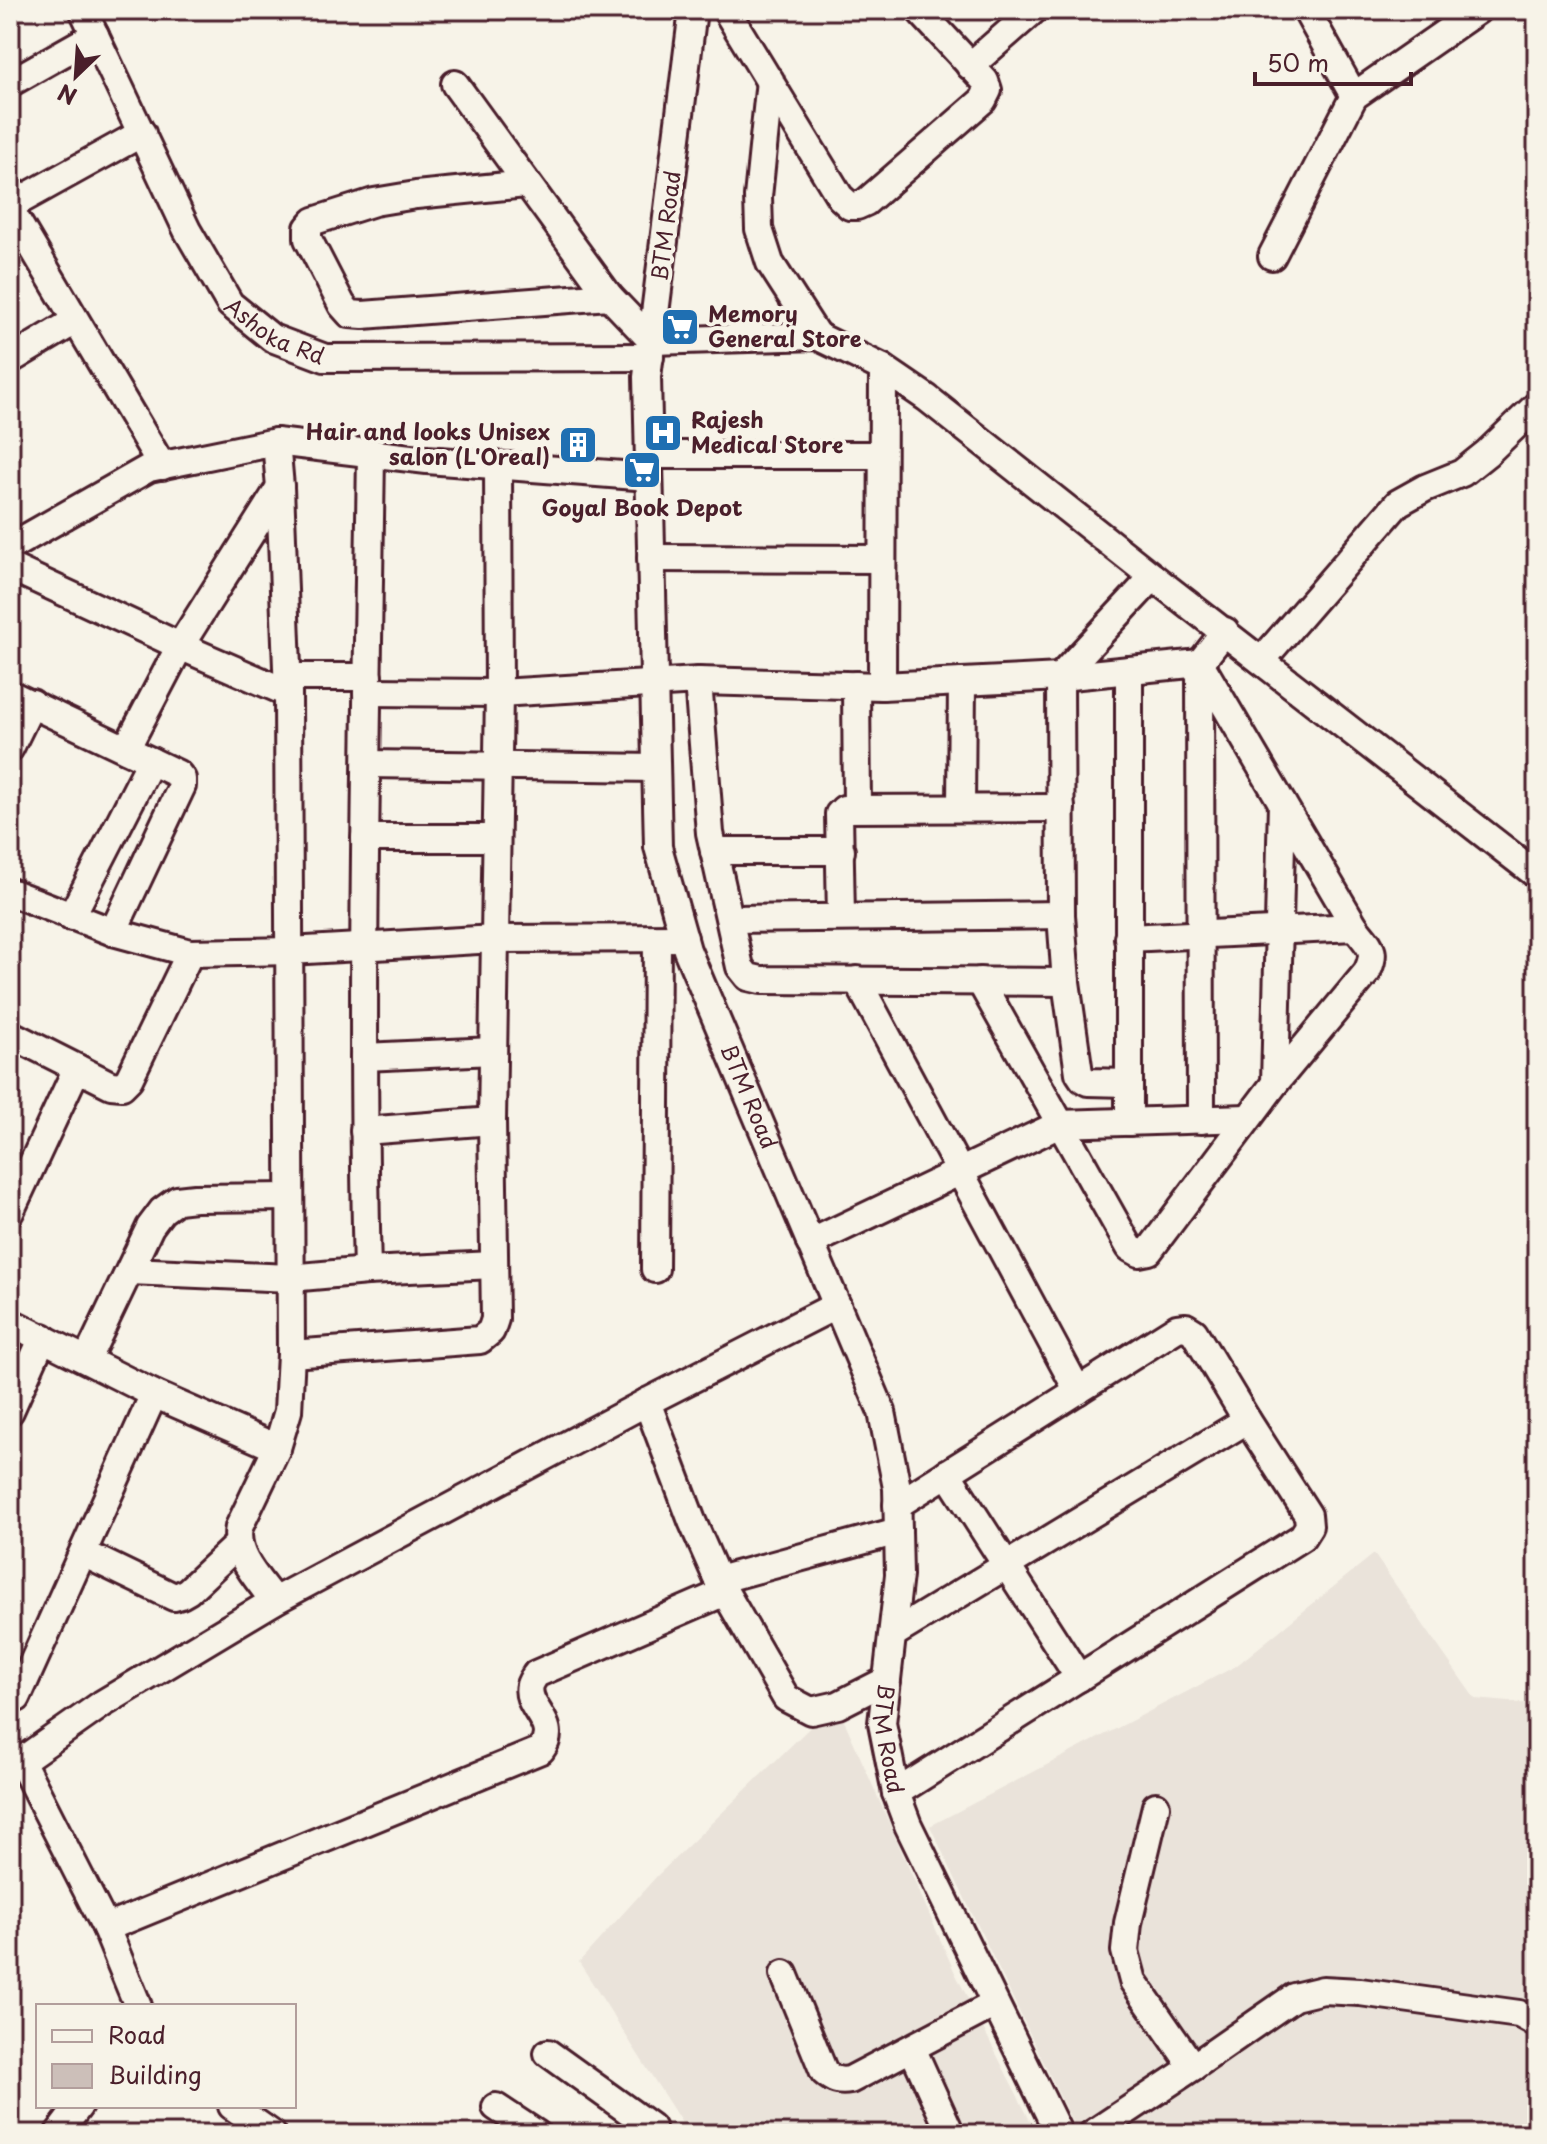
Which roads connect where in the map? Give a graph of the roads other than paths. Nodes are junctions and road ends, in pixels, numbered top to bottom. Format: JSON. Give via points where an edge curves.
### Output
{"nodes":[{"id":1,"x":83,"y":10,"type":"edge"},
{"id":2,"x":693,"y":10,"type":"edge"},
{"id":3,"x":726,"y":10,"type":"edge"},
{"id":4,"x":919,"y":10,"type":"edge"},
{"id":5,"x":1034,"y":10,"type":"edge"},
{"id":6,"x":1306,"y":10,"type":"edge"},
{"id":7,"x":1478,"y":10,"type":"edge"},
{"id":8,"x":95,"y":35,"type":"junction"},
{"id":9,"x":970,"y":66,"type":"junction"},
{"id":10,"x":770,"y":80,"type":"junction"},
{"id":11,"x":10,"y":83,"type":"edge"},
{"id":12,"x":455,"y":84,"type":"dead end"},
{"id":13,"x":1354,"y":96,"type":"junction"},
{"id":14,"x":142,"y":133,"type":"junction"},
{"id":15,"x":526,"y":184,"type":"junction"},
{"id":16,"x":10,"y":207,"type":"edge"},
{"id":17,"x":1272,"y":256,"type":"dead end"},
{"id":18,"x":609,"y":296,"type":"junction"},
{"id":19,"x":75,"y":321,"type":"junction"},
{"id":20,"x":817,"y":336,"type":"junction"},
{"id":21,"x":651,"y":349,"type":"junction"},
{"id":22,"x":10,"y":360,"type":"edge"},
{"id":23,"x":883,"y":368,"type":"junction"},
{"id":24,"x":1537,"y":405,"type":"edge"},
{"id":25,"x":276,"y":442,"type":"junction"},
{"id":26,"x":371,"y":455,"type":"junction"},
{"id":27,"x":882,"y":455,"type":"junction"},
{"id":28,"x":162,"y":466,"type":"junction"},
{"id":29,"x":498,"y":466,"type":"junction"},
{"id":30,"x":649,"y":466,"type":"junction"},
{"id":31,"x":280,"y":487,"type":"junction"},
{"id":32,"x":10,"y":547,"type":"edge"},
{"id":33,"x":651,"y":558,"type":"junction"},
{"id":34,"x":882,"y":559,"type":"junction"},
{"id":35,"x":10,"y":567,"type":"edge"},
{"id":36,"x":1153,"y":577,"type":"junction"},
{"id":37,"x":1225,"y":631,"type":"junction"},
{"id":38,"x":180,"y":646,"type":"junction"},
{"id":39,"x":1262,"y":660,"type":"junction"},
{"id":40,"x":1200,"y":663,"type":"junction"},
{"id":41,"x":1129,"y":670,"type":"junction"},
{"id":42,"x":1060,"y":677,"type":"junction"},
{"id":43,"x":698,"y":681,"type":"junction"},
{"id":44,"x":962,"y":682,"type":"junction"},
{"id":45,"x":287,"y":685,"type":"junction"},
{"id":46,"x":368,"y":685,"type":"junction"},
{"id":47,"x":654,"y":685,"type":"junction"},
{"id":48,"x":869,"y":686,"type":"junction"},
{"id":49,"x":499,"y":693,"type":"junction"},
{"id":50,"x":21,"y":698,"type":"edge"},
{"id":51,"x":10,"y":748,"type":"edge"},
{"id":52,"x":126,"y":749,"type":"junction"},
{"id":53,"x":151,"y":761,"type":"junction"},
{"id":54,"x":367,"y":764,"type":"junction"},
{"id":55,"x":498,"y":765,"type":"junction"},
{"id":56,"x":656,"y":768,"type":"junction"},
{"id":57,"x":1282,"y":803,"type":"junction"},
{"id":58,"x":857,"y":807,"type":"junction"},
{"id":59,"x":961,"y":808,"type":"junction"},
{"id":60,"x":1061,"y":808,"type":"junction"},
{"id":61,"x":365,"y":838,"type":"junction"},
{"id":62,"x":496,"y":838,"type":"junction"},
{"id":63,"x":714,"y":851,"type":"junction"},
{"id":64,"x":841,"y":851,"type":"junction"},
{"id":65,"x":1537,"y":875,"type":"edge"},
{"id":66,"x":10,"y":892,"type":"edge"},
{"id":67,"x":1061,"y":915,"type":"junction"},
{"id":68,"x":71,"y":917,"type":"junction"},
{"id":69,"x":841,"y":917,"type":"junction"},
{"id":70,"x":730,"y":919,"type":"junction"},
{"id":71,"x":1355,"y":927,"type":"junction"},
{"id":72,"x":1278,"y":931,"type":"junction"},
{"id":73,"x":113,"y":932,"type":"junction"},
{"id":74,"x":1200,"y":935,"type":"junction"},
{"id":75,"x":684,"y":938,"type":"junction"},
{"id":76,"x":1128,"y":938,"type":"junction"},
{"id":77,"x":495,"y":939,"type":"junction"},
{"id":78,"x":657,"y":939,"type":"junction"},
{"id":79,"x":364,"y":945,"type":"junction"},
{"id":80,"x":290,"y":951,"type":"junction"},
{"id":81,"x":190,"y":953,"type":"junction"},
{"id":82,"x":857,"y":980,"type":"junction"},
{"id":83,"x":980,"y":981,"type":"junction"},
{"id":84,"x":1066,"y":982,"type":"junction"},
{"id":85,"x":10,"y":1034,"type":"edge"},
{"id":86,"x":493,"y":1051,"type":"junction"},
{"id":87,"x":364,"y":1057,"type":"junction"},
{"id":88,"x":77,"y":1068,"type":"junction"},
{"id":89,"x":1128,"y":1083,"type":"junction"},
{"id":90,"x":1275,"y":1083,"type":"junction"},
{"id":91,"x":1247,"y":1118,"type":"junction"},
{"id":92,"x":1201,"y":1120,"type":"junction"},
{"id":93,"x":492,"y":1121,"type":"junction"},
{"id":94,"x":1129,"y":1122,"type":"junction"},
{"id":95,"x":1060,"y":1124,"type":"junction"},
{"id":96,"x":364,"y":1131,"type":"junction"},
{"id":97,"x":960,"y":1172,"type":"junction"},
{"id":98,"x":290,"y":1197,"type":"junction"},
{"id":99,"x":10,"y":1212,"type":"edge"},
{"id":100,"x":810,"y":1243,"type":"junction"},
{"id":101,"x":494,"y":1265,"type":"junction"},
{"id":102,"x":655,"y":1269,"type":"dead end"},
{"id":103,"x":130,"y":1271,"type":"junction"},
{"id":104,"x":367,"y":1271,"type":"junction"},
{"id":105,"x":290,"y":1278,"type":"junction"},
{"id":106,"x":837,"y":1305,"type":"junction"},
{"id":107,"x":10,"y":1322,"type":"edge"},
{"id":108,"x":43,"y":1337,"type":"junction"},
{"id":109,"x":291,"y":1354,"type":"junction"},
{"id":110,"x":87,"y":1359,"type":"junction"},
{"id":111,"x":1078,"y":1391,"type":"junction"},
{"id":112,"x":154,"y":1394,"type":"junction"},
{"id":113,"x":647,"y":1402,"type":"junction"},
{"id":114,"x":10,"y":1411,"type":"edge"},
{"id":115,"x":1247,"y":1420,"type":"junction"},
{"id":116,"x":277,"y":1448,"type":"junction"},
{"id":117,"x":947,"y":1473,"type":"junction"},
{"id":118,"x":897,"y":1518,"type":"junction"},
{"id":119,"x":238,"y":1544,"type":"junction"},
{"id":120,"x":83,"y":1553,"type":"junction"},
{"id":121,"x":1007,"y":1565,"type":"junction"},
{"id":122,"x":722,"y":1586,"type":"junction"},
{"id":123,"x":274,"y":1601,"type":"junction"},
{"id":124,"x":893,"y":1634,"type":"junction"},
{"id":125,"x":1079,"y":1678,"type":"junction"},
{"id":126,"x":887,"y":1680,"type":"junction"},
{"id":127,"x":17,"y":1698,"type":"dead end"},
{"id":128,"x":16,"y":1763,"type":"edge"},
{"id":129,"x":896,"y":1793,"type":"junction"},
{"id":130,"x":1156,"y":1806,"type":"dead end"},
{"id":131,"x":106,"y":1928,"type":"junction"},
{"id":132,"x":784,"y":1974,"type":"dead end"},
{"id":133,"x":137,"y":2004,"type":"edge"},
{"id":134,"x":995,"y":2004,"type":"junction"},
{"id":135,"x":1537,"y":2024,"type":"edge"},
{"id":136,"x":912,"y":2048,"type":"junction"},
{"id":137,"x":548,"y":2053,"type":"dead end"},
{"id":138,"x":1193,"y":2067,"type":"junction"},
{"id":139,"x":496,"y":2107,"type":"dead end"},
{"id":140,"x":78,"y":2108,"type":"edge"},
{"id":141,"x":237,"y":2119,"type":"edge"},
{"id":142,"x":58,"y":2134,"type":"edge"},
{"id":143,"x":272,"y":2134,"type":"edge"},
{"id":144,"x":537,"y":2134,"type":"edge"},
{"id":145,"x":654,"y":2134,"type":"edge"},
{"id":146,"x":951,"y":2134,"type":"edge"},
{"id":147,"x":1059,"y":2134,"type":"edge"},
{"id":148,"x":1092,"y":2134,"type":"edge"}],
"edges":[{"from":1,"to":8,"type":"street","name":"Ashoka Rd"},
{"from":2,"to":21,"type":"street","name":"BTM Road"},
{"from":3,"to":10,"type":"street"},
{"from":4,"to":9,"type":"street"},
{"from":5,"to":9,"type":"street"},
{"from":6,"to":13,"type":"street"},
{"from":7,"to":13,"type":"street"},
{"from":8,"to":11,"type":"street"},
{"from":8,"to":14,"type":"street","name":"Ashoka Rd"},
{"from":9,"to":10,"type":"street","via":[[985,81],[983,100],[857,206],[840,197]]},
{"from":10,"to":20,"type":"street","via":[[759,229],[770,263]]},
{"from":12,"to":15,"type":"street"},
{"from":13,"to":17,"type":"street"},
{"from":14,"to":16,"type":"street"},
{"from":14,"to":21,"type":"street","name":"Ashoka Rd","via":[[187,230],[230,304],[272,338],[325,358]]},
{"from":15,"to":18,"type":"street"},
{"from":15,"to":18,"type":"street","via":[[374,202],[314,221],[308,239],[350,314]]},
{"from":16,"to":19,"type":"street"},
{"from":18,"to":21,"type":"street"},
{"from":19,"to":22,"type":"street"},
{"from":19,"to":28,"type":"street"},
{"from":20,"to":21,"type":"street","name":"Ashoka Rd"},
{"from":20,"to":23,"type":"street"},
{"from":21,"to":30,"type":"street","name":"BTM Road"},
{"from":23,"to":27,"type":"street"},
{"from":23,"to":36,"type":"street"},
{"from":24,"to":39,"type":"street","via":[[1462,473],[1398,503]]},
{"from":25,"to":26,"type":"street"},
{"from":25,"to":28,"type":"street"},
{"from":25,"to":31,"type":"street"},
{"from":26,"to":29,"type":"street"},
{"from":26,"to":46,"type":"street"},
{"from":27,"to":30,"type":"street"},
{"from":27,"to":34,"type":"street"},
{"from":28,"to":32,"type":"street","via":[[149,468]]},
{"from":29,"to":30,"type":"street"},
{"from":29,"to":49,"type":"street"},
{"from":30,"to":33,"type":"street","name":"BTM Road"},
{"from":31,"to":38,"type":"street"},
{"from":31,"to":45,"type":"street"},
{"from":33,"to":34,"type":"street"},
{"from":33,"to":47,"type":"street","name":"BTM Road"},
{"from":34,"to":48,"type":"street"},
{"from":35,"to":38,"type":"street"},
{"from":36,"to":37,"type":"street"},
{"from":36,"to":42,"type":"street"},
{"from":37,"to":39,"type":"street"},
{"from":37,"to":40,"type":"street"},
{"from":38,"to":45,"type":"street"},
{"from":38,"to":52,"type":"street"},
{"from":39,"to":65,"type":"street"},
{"from":40,"to":41,"type":"street"},
{"from":40,"to":57,"type":"street"},
{"from":40,"to":74,"type":"street"},
{"from":41,"to":42,"type":"street"},
{"from":41,"to":76,"type":"street"},
{"from":42,"to":44,"type":"street"},
{"from":42,"to":60,"type":"street"},
{"from":43,"to":47,"type":"street"},
{"from":43,"to":48,"type":"street"},
{"from":43,"to":63,"type":"street"},
{"from":44,"to":48,"type":"street"},
{"from":44,"to":59,"type":"street"},
{"from":45,"to":46,"type":"street"},
{"from":45,"to":80,"type":"street"},
{"from":46,"to":49,"type":"street"},
{"from":46,"to":54,"type":"street"},
{"from":47,"to":49,"type":"street"},
{"from":47,"to":56,"type":"street","name":"BTM Road"},
{"from":48,"to":58,"type":"street"},
{"from":49,"to":55,"type":"street"},
{"from":50,"to":51,"type":"street"},
{"from":50,"to":52,"type":"street"},
{"from":52,"to":53,"type":"street"},
{"from":53,"to":68,"type":"street"},
{"from":53,"to":73,"type":"street","via":[[178,774],[182,786]]},
{"from":54,"to":55,"type":"street"},
{"from":54,"to":61,"type":"street"},
{"from":55,"to":56,"type":"street"},
{"from":55,"to":62,"type":"street"},
{"from":56,"to":75,"type":"street","name":"BTM Road","via":[[658,847]]},
{"from":57,"to":71,"type":"street"},
{"from":57,"to":72,"type":"street"},
{"from":58,"to":59,"type":"street"},
{"from":58,"to":64,"type":"street","via":[[839,814]]},
{"from":59,"to":60,"type":"street"},
{"from":60,"to":67,"type":"street"},
{"from":61,"to":62,"type":"street"},
{"from":61,"to":79,"type":"street"},
{"from":62,"to":77,"type":"street"},
{"from":63,"to":64,"type":"street"},
{"from":63,"to":70,"type":"street"},
{"from":64,"to":69,"type":"street"},
{"from":66,"to":68,"type":"street"},
{"from":67,"to":69,"type":"street"},
{"from":67,"to":84,"type":"street"},
{"from":68,"to":73,"type":"street"},
{"from":69,"to":70,"type":"street"},
{"from":70,"to":82,"type":"street","via":[[740,967],[748,977]]},
{"from":71,"to":72,"type":"street"},
{"from":71,"to":90,"type":"street","via":[[1371,949],[1367,972]]},
{"from":72,"to":74,"type":"street"},
{"from":72,"to":90,"type":"street"},
{"from":73,"to":81,"type":"street"},
{"from":74,"to":76,"type":"street"},
{"from":74,"to":92,"type":"street"},
{"from":75,"to":78,"type":"street"},
{"from":75,"to":100,"type":"street","name":"BTM Road"},
{"from":76,"to":89,"type":"street"},
{"from":77,"to":78,"type":"street"},
{"from":77,"to":79,"type":"street"},
{"from":77,"to":86,"type":"street"},
{"from":78,"to":102,"type":"street"},
{"from":79,"to":80,"type":"street"},
{"from":79,"to":87,"type":"street"},
{"from":80,"to":81,"type":"street"},
{"from":80,"to":98,"type":"street"},
{"from":81,"to":88,"type":"street","via":[[129,1079],[122,1086],[111,1085]]},
{"from":82,"to":83,"type":"street"},
{"from":82,"to":97,"type":"street"},
{"from":83,"to":84,"type":"street"},
{"from":83,"to":95,"type":"street"},
{"from":84,"to":89,"type":"street","via":[[1081,1077],[1088,1082]]},
{"from":85,"to":88,"type":"street"},
{"from":86,"to":87,"type":"street"},
{"from":86,"to":93,"type":"street"},
{"from":87,"to":96,"type":"street"},
{"from":88,"to":99,"type":"street"},
{"from":89,"to":94,"type":"street"},
{"from":90,"to":91,"type":"street"},
{"from":91,"to":92,"type":"street"},
{"from":91,"to":95,"type":"street","via":[[1149,1251],[1139,1253],[1130,1248]]},
{"from":92,"to":94,"type":"street"},
{"from":93,"to":96,"type":"street"},
{"from":93,"to":101,"type":"street"},
{"from":94,"to":95,"type":"street"},
{"from":95,"to":97,"type":"street"},
{"from":96,"to":104,"type":"street"},
{"from":97,"to":100,"type":"street"},
{"from":97,"to":111,"type":"street"},
{"from":98,"to":103,"type":"street","via":[[177,1200],[150,1227]]},
{"from":98,"to":105,"type":"street"},
{"from":100,"to":106,"type":"street","name":"BTM Road"},
{"from":101,"to":104,"type":"street"},
{"from":101,"to":109,"type":"street","via":[[495,1319],[480,1340]]},
{"from":103,"to":105,"type":"street"},
{"from":103,"to":110,"type":"street"},
{"from":104,"to":105,"type":"street"},
{"from":105,"to":109,"type":"street"},
{"from":106,"to":113,"type":"street"},
{"from":106,"to":118,"type":"street","name":"BTM Road","via":[[882,1412],[897,1488]]},
{"from":107,"to":108,"type":"street"},
{"from":108,"to":110,"type":"street"},
{"from":108,"to":114,"type":"street"},
{"from":109,"to":116,"type":"street","via":[[288,1411]]},
{"from":110,"to":112,"type":"street"},
{"from":111,"to":115,"type":"street","via":[[1186,1327]]},
{"from":111,"to":117,"type":"street"},
{"from":112,"to":116,"type":"street"},
{"from":112,"to":120,"type":"street"},
{"from":113,"to":122,"type":"street"},
{"from":113,"to":123,"type":"street"},
{"from":115,"to":121,"type":"street"},
{"from":115,"to":125,"type":"street","via":[[1308,1515],[1302,1537]]},
{"from":116,"to":119,"type":"street","via":[[239,1527]]},
{"from":117,"to":118,"type":"street"},
{"from":117,"to":121,"type":"street"},
{"from":118,"to":122,"type":"street"},
{"from":118,"to":124,"type":"street","name":"BTM Road"},
{"from":119,"to":120,"type":"street","via":[[188,1591],[174,1597]]},
{"from":119,"to":123,"type":"street"},
{"from":120,"to":127,"type":"street"},
{"from":121,"to":124,"type":"street"},
{"from":121,"to":125,"type":"street"},
{"from":122,"to":126,"type":"street","via":[[786,1698],[811,1711],[838,1705]]},
{"from":122,"to":131,"type":"street","via":[[536,1674],[530,1693],[548,1732],[541,1750]]},
{"from":123,"to":128,"type":"street","via":[[102,1704]]},
{"from":124,"to":126,"type":"street","name":"BTM Road"},
{"from":125,"to":129,"type":"street"},
{"from":126,"to":129,"type":"street","name":"BTM Road","via":[[882,1723]]},
{"from":128,"to":131,"type":"street"},
{"from":129,"to":134,"type":"street","name":"BTM Road"},
{"from":130,"to":138,"type":"street","via":[[1125,1951],[1133,1981]]},
{"from":131,"to":133,"type":"street"},
{"from":132,"to":136,"type":"street","via":[[831,2078],[850,2080]]},
{"from":134,"to":136,"type":"street"},
{"from":134,"to":147,"type":"street","name":"BTM Road"},
{"from":135,"to":138,"type":"street","via":[[1519,2014],[1323,1990],[1294,1997]]},
{"from":136,"to":146,"type":"street"},
{"from":137,"to":145,"type":"street"},
{"from":138,"to":148,"type":"street"},
{"from":139,"to":144,"type":"street"},
{"from":140,"to":142,"type":"street"},
{"from":141,"to":143,"type":"street"}]}
